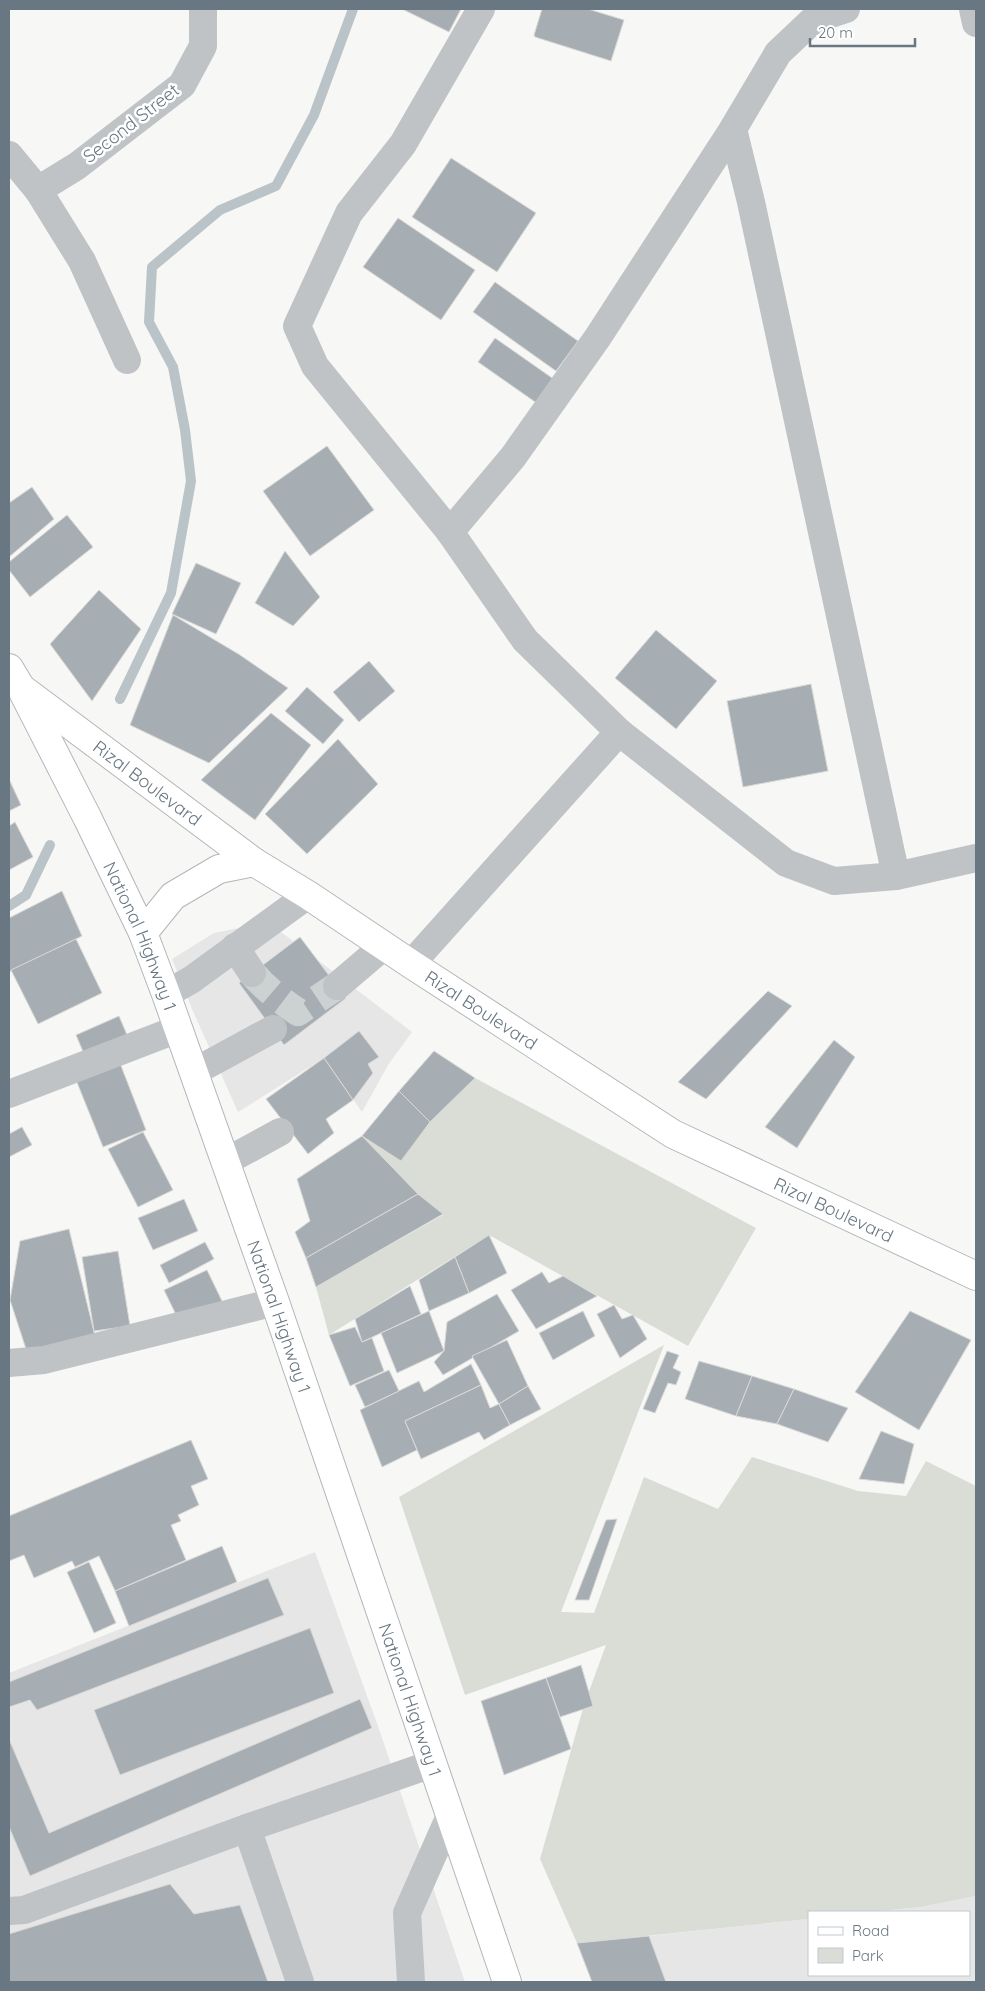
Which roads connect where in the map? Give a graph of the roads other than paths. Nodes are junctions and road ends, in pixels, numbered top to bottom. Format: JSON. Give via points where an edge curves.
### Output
{"nodes":[{"id":1,"x":203,"y":9,"type":"edge"},
{"id":2,"x":482,"y":9,"type":"edge"},
{"id":3,"x":846,"y":9,"type":"edge"},
{"id":4,"x":973,"y":9,"type":"edge"},
{"id":5,"x":976,"y":23,"type":"edge"},
{"id":6,"x":733,"y":129,"type":"junction"},
{"id":7,"x":9,"y":155,"type":"edge"},
{"id":8,"x":38,"y":190,"type":"junction"},
{"id":9,"x":127,"y":360,"type":"dead end"},
{"id":10,"x":450,"y":532,"type":"junction"},
{"id":11,"x":13,"y":683,"type":"edge"},
{"id":12,"x":619,"y":732,"type":"junction"},
{"id":13,"x":976,"y":858,"type":"edge"},
{"id":14,"x":254,"y":862,"type":"junction"},
{"id":15,"x":896,"y":876,"type":"junction"},
{"id":16,"x":308,"y":895,"type":"junction"},
{"id":17,"x":143,"y":933,"type":"junction"},
{"id":18,"x":384,"y":946,"type":"junction"},
{"id":19,"x":235,"y":947,"type":"junction"},
{"id":20,"x":411,"y":964,"type":"junction"},
{"id":21,"x":252,"y":973,"type":"tunnel mouth"},
{"id":22,"x":337,"y":986,"type":"tunnel mouth"},
{"id":23,"x":166,"y":994,"type":"junction"},
{"id":24,"x":178,"y":1029,"type":"junction"},
{"id":25,"x":273,"y":1029,"type":"dead end"},
{"id":26,"x":194,"y":1072,"type":"junction"},
{"id":27,"x":9,"y":1094,"type":"edge"},
{"id":28,"x":280,"y":1132,"type":"dead end"},
{"id":29,"x":225,"y":1162,"type":"junction"},
{"id":30,"x":976,"y":1276,"type":"edge"},
{"id":31,"x":274,"y":1302,"type":"junction"},
{"id":32,"x":9,"y":1364,"type":"edge"},
{"id":33,"x":432,"y":1764,"type":"junction"},
{"id":34,"x":450,"y":1816,"type":"junction"},
{"id":35,"x":247,"y":1828,"type":"junction"},
{"id":36,"x":9,"y":1911,"type":"edge"},
{"id":37,"x":300,"y":1982,"type":"edge"},
{"id":38,"x":411,"y":1982,"type":"edge"},
{"id":39,"x":507,"y":1982,"type":"edge"}],
"edges":[{"from":1,"to":8,"type":"street","name":"Second Street","via":[[203,46],[182,85],[77,166]]},
{"from":2,"to":10,"type":"street","via":[[403,144],[349,213],[297,326],[315,366]]},
{"from":3,"to":6,"type":"street","via":[[813,20],[778,53]]},
{"from":4,"to":5,"type":"street"},
{"from":6,"to":10,"type":"street","via":[[598,337],[513,457]]},
{"from":6,"to":15,"type":"street"},
{"from":7,"to":8,"type":"street"},
{"from":8,"to":9,"type":"street","via":[[82,261]]},
{"from":10,"to":12,"type":"street","via":[[525,640]]},
{"from":11,"to":14,"type":"main road","name":"Rizal Boulevard"},
{"from":11,"to":17,"type":"main road","name":"National Highway 1","via":[[87,817]]},
{"from":12,"to":15,"type":"street","via":[[786,863],[834,881]]},
{"from":12,"to":20,"type":"street"},
{"from":13,"to":15,"type":"street"},
{"from":14,"to":16,"type":"main road","name":"Rizal Boulevard"},
{"from":14,"to":17,"type":"main road","via":[[219,869],[173,896]]},
{"from":16,"to":18,"type":"main road","name":"Rizal Boulevard"},
{"from":16,"to":19,"type":"street"},
{"from":17,"to":23,"type":"main road","name":"National Highway 1"},
{"from":18,"to":20,"type":"main road","name":"Rizal Boulevard"},
{"from":18,"to":22,"type":"street"},
{"from":19,"to":21,"type":"street"},
{"from":19,"to":23,"type":"street","via":[[192,980]]},
{"from":20,"to":30,"type":"main road","name":"Rizal Boulevard","via":[[673,1134]]},
{"from":23,"to":24,"type":"main road","name":"National Highway 1"},
{"from":24,"to":26,"type":"main road","name":"National Highway 1"},
{"from":24,"to":27,"type":"street"},
{"from":25,"to":26,"type":"street"},
{"from":26,"to":29,"type":"main road","name":"National Highway 1"},
{"from":28,"to":29,"type":"street"},
{"from":29,"to":31,"type":"main road","name":"National Highway 1"},
{"from":31,"to":32,"type":"street","via":[[44,1360]]},
{"from":31,"to":33,"type":"main road","name":"National Highway 1"},
{"from":33,"to":34,"type":"main road","name":"National Highway 1"},
{"from":33,"to":35,"type":"street"},
{"from":34,"to":38,"type":"street","via":[[407,1913]]},
{"from":34,"to":39,"type":"main road","name":"National Highway 1"},
{"from":35,"to":36,"type":"street","via":[[24,1910]]},
{"from":35,"to":37,"type":"street"}]}
